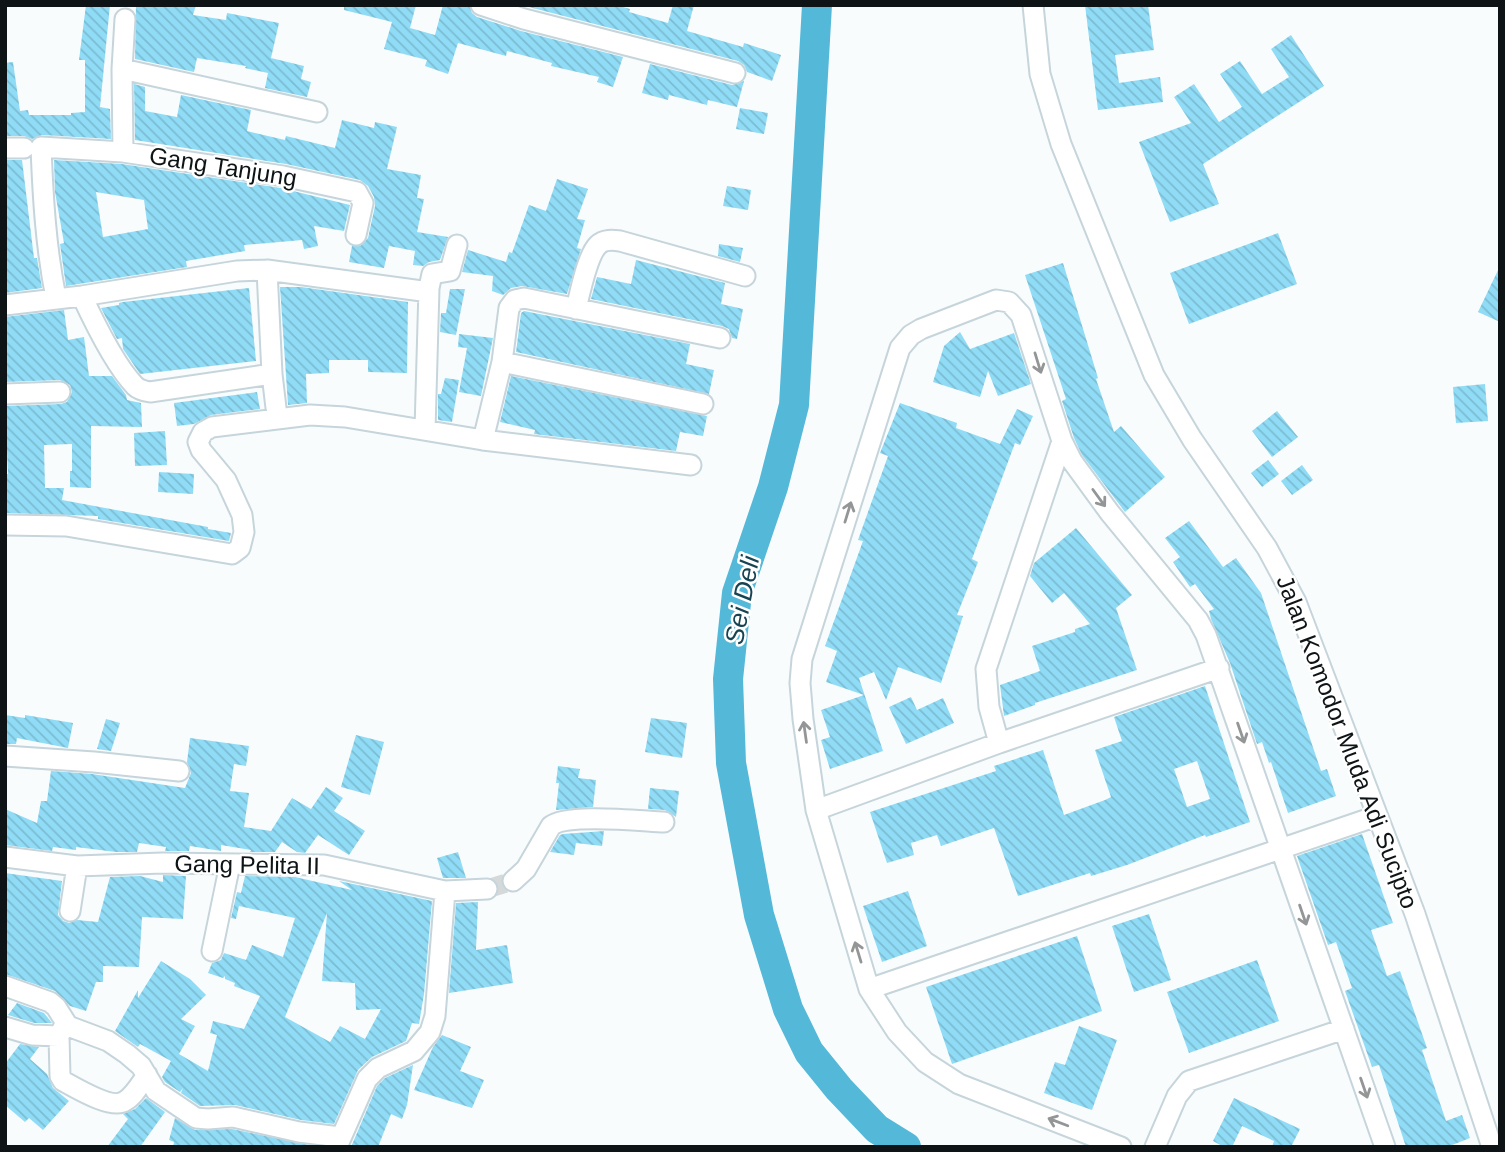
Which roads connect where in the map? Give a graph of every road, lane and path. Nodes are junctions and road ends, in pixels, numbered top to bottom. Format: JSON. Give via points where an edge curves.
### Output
{"nodes":[{"id":1,"x":481,"y":5,"type":"edge"},
{"id":2,"x":1033,"y":5,"type":"edge"},
{"id":3,"x":125,"y":19,"type":"dead end"},
{"id":4,"x":122,"y":69,"type":"junction"},
{"id":5,"x":736,"y":73,"type":"dead end"},
{"id":6,"x":317,"y":112,"type":"dead end"},
{"id":7,"x":23,"y":148,"type":"edge"},
{"id":8,"x":123,"y":152,"type":"junction"},
{"id":9,"x":356,"y":235,"type":"dead end"},
{"id":10,"x":457,"y":245,"type":"dead end"},
{"id":11,"x":267,"y":270,"type":"junction"},
{"id":12,"x":745,"y":276,"type":"dead end"},
{"id":13,"x":422,"y":291,"type":"dead end"},
{"id":14,"x":82,"y":296,"type":"junction"},
{"id":15,"x":56,"y":298,"type":"junction"},
{"id":16,"x":5,"y":305,"type":"edge"},
{"id":17,"x":576,"y":309,"type":"junction"},
{"id":18,"x":720,"y":338,"type":"dead end"},
{"id":19,"x":502,"y":362,"type":"junction"},
{"id":20,"x":272,"y":374,"type":"junction"},
{"id":21,"x":60,"y":391,"type":"dead end"},
{"id":22,"x":5,"y":394,"type":"edge"},
{"id":23,"x":703,"y":404,"type":"dead end"},
{"id":24,"x":275,"y":413,"type":"junction"},
{"id":25,"x":425,"y":430,"type":"junction"},
{"id":26,"x":483,"y":440,"type":"junction"},
{"id":27,"x":1062,"y":441,"type":"junction"},
{"id":28,"x":691,"y":465,"type":"dead end"},
{"id":29,"x":5,"y":525,"type":"edge"},
{"id":30,"x":1219,"y":668,"type":"junction"},
{"id":31,"x":999,"y":743,"type":"junction"},
{"id":32,"x":5,"y":756,"type":"edge"},
{"id":33,"x":179,"y":771,"type":"dead end"},
{"id":34,"x":816,"y":810,"type":"junction"},
{"id":35,"x":1377,"y":816,"type":"junction"},
{"id":36,"x":664,"y":822,"type":"dead end"},
{"id":37,"x":1281,"y":850,"type":"junction"},
{"id":38,"x":5,"y":857,"type":"edge"},
{"id":39,"x":230,"y":864,"type":"junction"},
{"id":40,"x":77,"y":866,"type":"junction"},
{"id":41,"x":513,"y":881,"type":"tunnel mouth"},
{"id":42,"x":487,"y":889,"type":"tunnel mouth"},
{"id":43,"x":445,"y":891,"type":"junction"},
{"id":44,"x":71,"y":911,"type":"dead end"},
{"id":45,"x":212,"y":951,"type":"dead end"},
{"id":46,"x":5,"y":986,"type":"edge"},
{"id":47,"x":869,"y":989,"type":"junction"},
{"id":48,"x":5,"y":1027,"type":"edge"},
{"id":49,"x":1344,"y":1028,"type":"junction"},
{"id":50,"x":62,"y":1030,"type":"junction"},
{"id":51,"x":147,"y":1075,"type":"junction"},
{"id":52,"x":338,"y":1142,"type":"edge"},
{"id":53,"x":1121,"y":1147,"type":"edge"},
{"id":54,"x":1155,"y":1147,"type":"edge"},
{"id":55,"x":1385,"y":1147,"type":"edge"},
{"id":56,"x":1492,"y":1147,"type":"edge"}],
"edges":[{"from":1,"to":5,"type":"street"},
{"from":2,"to":35,"type":"street","name":"Jalan Komodor Muda Adi Sucipto","via":[[1040,74],[1050,111],[1154,375],[1280,570]]},
{"from":3,"to":4,"type":"street"},
{"from":4,"to":6,"type":"street"},
{"from":4,"to":8,"type":"street"},
{"from":7,"to":8,"type":"street","name":"Gang Tanjung"},
{"from":7,"to":15,"type":"street","via":[[44,212]]},
{"from":8,"to":9,"type":"street","name":"Gang Tanjung","via":[[357,191],[363,202]]},
{"from":10,"to":25,"type":"street","via":[[450,271],[432,274],[429,288]]},
{"from":11,"to":13,"type":"street"},
{"from":11,"to":14,"type":"street"},
{"from":11,"to":20,"type":"street"},
{"from":12,"to":17,"type":"street","via":[[620,241],[605,241],[597,247]]},
{"from":14,"to":15,"type":"street"},
{"from":14,"to":20,"type":"street","via":[[106,343],[142,391]]},
{"from":15,"to":16,"type":"street"},
{"from":17,"to":18,"type":"street"},
{"from":17,"to":19,"type":"street","via":[[515,300],[509,308]]},
{"from":19,"to":23,"type":"street"},
{"from":19,"to":26,"type":"street"},
{"from":20,"to":24,"type":"street"},
{"from":21,"to":22,"type":"street"},
{"from":24,"to":25,"type":"street"},
{"from":24,"to":29,"type":"street","via":[[212,427],[199,437],[201,450],[226,480],[242,516],[244,532],[236,553],[66,526]]},
{"from":25,"to":26,"type":"street"},
{"from":26,"to":28,"type":"street"},
{"from":27,"to":30,"type":"street","one_way":true,"via":[[1110,513],[1198,620]]},
{"from":27,"to":31,"type":"street","via":[[986,669],[989,707]]},
{"from":34,"to":27,"type":"street","one_way":true,"via":[[803,719],[802,659],[904,342],[921,329],[996,300],[1009,302],[1026,326]]},
{"from":30,"to":31,"type":"street"},
{"from":30,"to":37,"type":"street","one_way":true},
{"from":31,"to":34,"type":"street"},
{"from":32,"to":33,"type":"street"},
{"from":47,"to":34,"type":"street","one_way":true},
{"from":35,"to":37,"type":"street"},
{"from":35,"to":56,"type":"street","name":"Jalan Komodor Muda Adi Sucipto","via":[[1415,914]]},
{"from":36,"to":41,"type":"street","via":[[562,820],[552,824],[526,869]]},
{"from":37,"to":47,"type":"street"},
{"from":37,"to":49,"type":"street","one_way":true},
{"from":38,"to":40,"type":"street","name":"Gang Pelita II"},
{"from":39,"to":40,"type":"street","name":"Gang Pelita II"},
{"from":39,"to":43,"type":"street","name":"Gang Pelita II","via":[[324,865]]},
{"from":39,"to":45,"type":"street"},
{"from":40,"to":44,"type":"street"},
{"from":42,"to":43,"type":"street","name":"Gang Pelita II"},
{"from":43,"to":52,"type":"street","via":[[430,1032],[415,1051],[378,1068],[367,1079]]},
{"from":46,"to":50,"type":"street","via":[[50,1002],[56,1007]]},
{"from":53,"to":47,"type":"street","one_way":true,"via":[[948,1077],[925,1062],[897,1032]]},
{"from":48,"to":50,"type":"street","via":[[32,1035]]},
{"from":49,"to":54,"type":"street","via":[[1189,1081],[1177,1096]]},
{"from":49,"to":55,"type":"street","one_way":true},
{"from":50,"to":51,"type":"street","via":[[108,1041]]},
{"from":50,"to":51,"type":"street","via":[[61,1080],[117,1103],[127,1100]]},
{"from":51,"to":52,"type":"street","via":[[156,1091],[196,1118],[233,1117]]}]}
